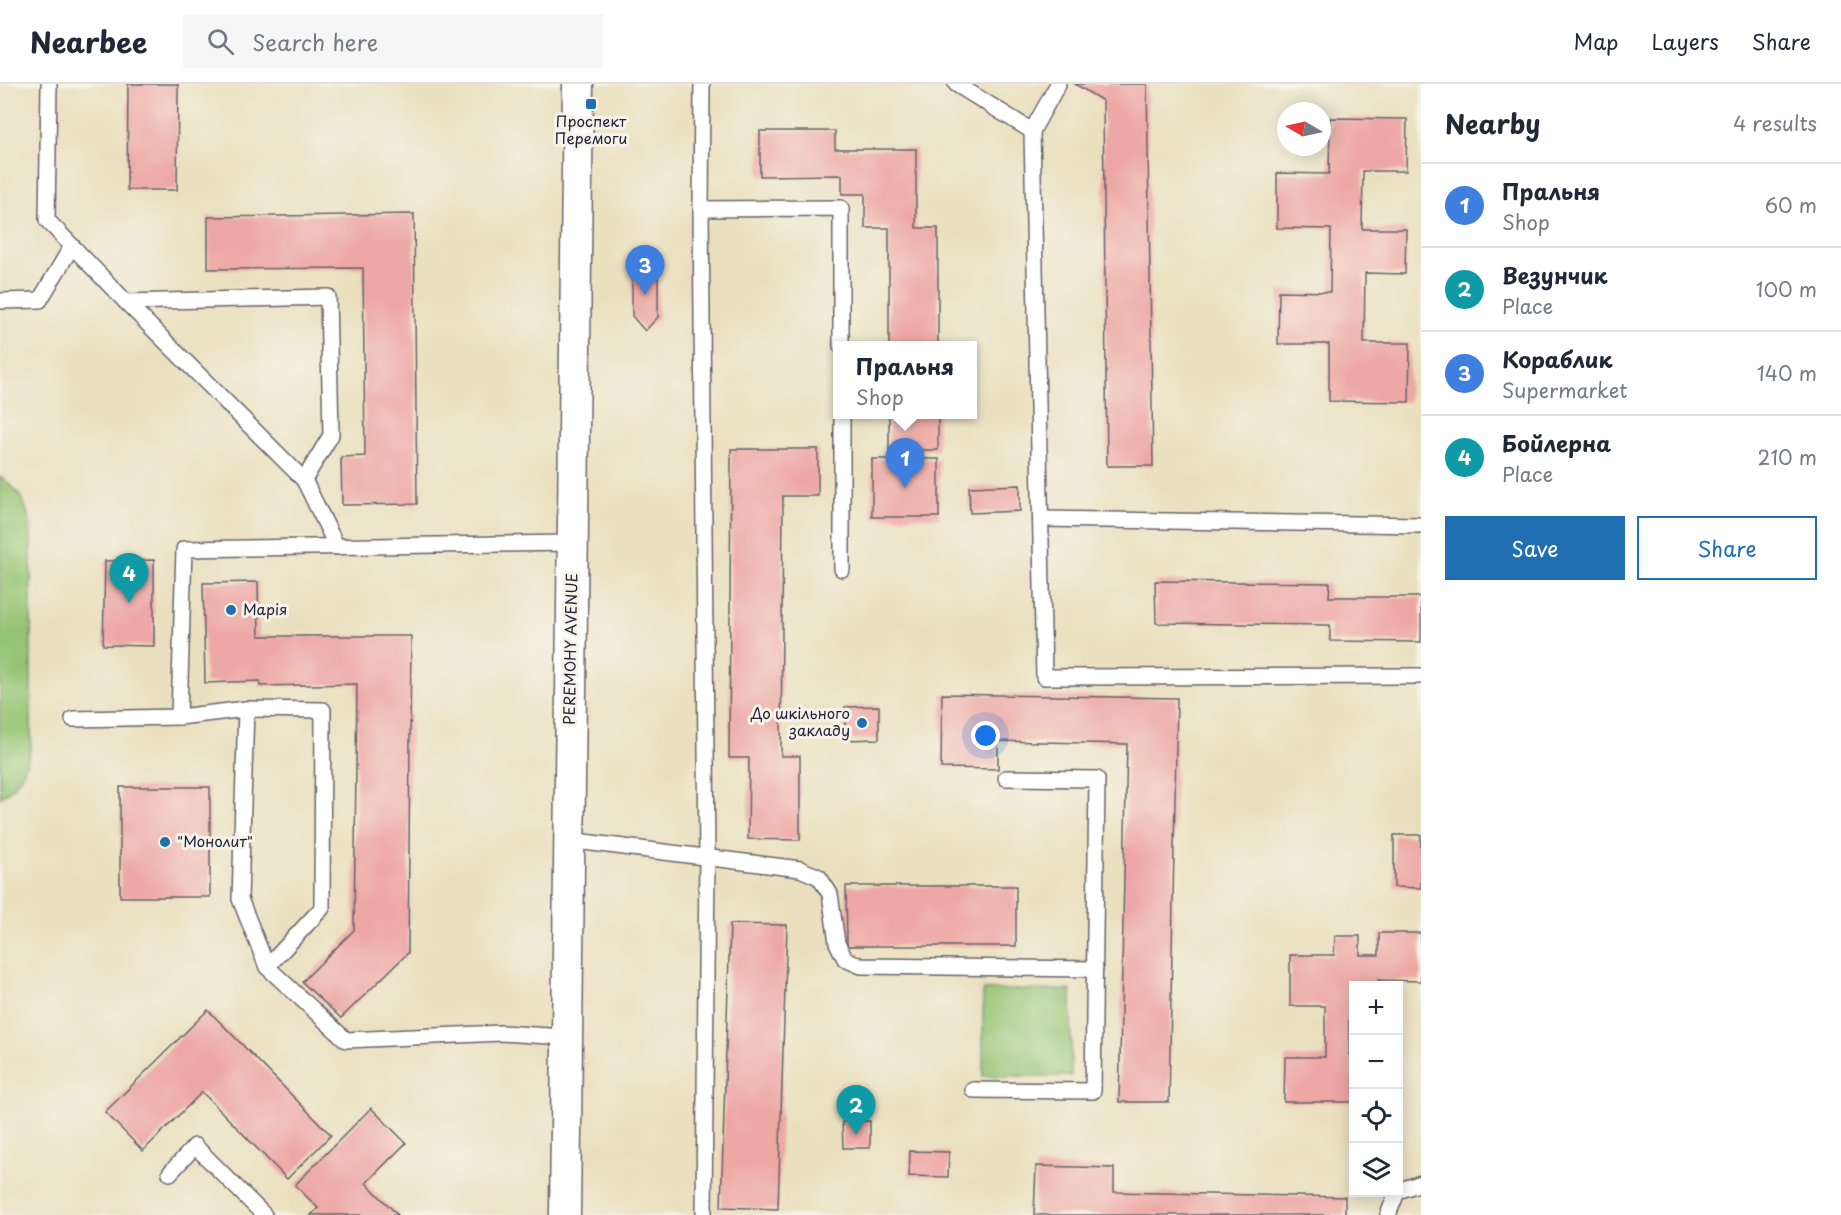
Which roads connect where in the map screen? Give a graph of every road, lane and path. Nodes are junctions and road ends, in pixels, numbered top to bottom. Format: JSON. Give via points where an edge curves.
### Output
{"nodes":[{"id":1,"x":49,"y":84,"type":"edge"},
{"id":2,"x":578,"y":84,"type":"edge"},
{"id":3,"x":702,"y":84,"type":"edge"},
{"id":4,"x":956,"y":84,"type":"edge"},
{"id":5,"x":1058,"y":84,"type":"edge"},
{"id":6,"x":1032,"y":131,"type":"junction"},
{"id":7,"x":701,"y":209,"type":"junction"},
{"id":8,"x":72,"y":246,"type":"junction"},
{"id":9,"x":0,"y":301,"type":"edge"},
{"id":10,"x":126,"y":302,"type":"junction"},
{"id":11,"x":841,"y":341,"type":"edge"},
{"id":12,"x":842,"y":419,"type":"edge"},
{"id":13,"x":304,"y":480,"type":"junction"},
{"id":14,"x":1041,"y":519,"type":"junction"},
{"id":15,"x":1421,"y":525,"type":"edge"},
{"id":16,"x":572,"y":543,"type":"junction"},
{"id":17,"x":338,"y":547,"type":"junction"},
{"id":18,"x":842,"y":568,"type":"dead end"},
{"id":19,"x":1421,"y":676,"type":"edge"},
{"id":20,"x":246,"y":710,"type":"junction"},
{"id":21,"x":179,"y":717,"type":"junction"},
{"id":22,"x":73,"y":719,"type":"dead end"},
{"id":23,"x":1006,"y":778,"type":"dead end"},
{"id":24,"x":568,"y":840,"type":"junction"},
{"id":25,"x":707,"y":856,"type":"junction"},
{"id":26,"x":267,"y":967,"type":"junction"},
{"id":27,"x":1095,"y":969,"type":"junction"},
{"id":28,"x":566,"y":1037,"type":"junction"},
{"id":29,"x":973,"y":1090,"type":"dead end"},
{"id":30,"x":170,"y":1173,"type":"dead end"},
{"id":31,"x":1421,"y":1183,"type":"edge"},
{"id":32,"x":1403,"y":1190,"type":"edge"},
{"id":33,"x":1396,"y":1197,"type":"edge"},
{"id":34,"x":264,"y":1215,"type":"edge"},
{"id":35,"x":565,"y":1215,"type":"edge"},
{"id":36,"x":704,"y":1215,"type":"edge"},
{"id":37,"x":1389,"y":1215,"type":"edge"}],
"edges":[{"from":1,"to":8,"type":"lane","via":[[47,220]]},
{"from":2,"to":16,"type":"street","name":"PEREMOHY AVENUE"},
{"from":3,"to":7,"type":"lane"},
{"from":4,"to":6,"type":"lane"},
{"from":5,"to":6,"type":"lane"},
{"from":6,"to":14,"type":"lane"},
{"from":7,"to":11,"type":"lane","via":[[841,208]]},
{"from":7,"to":25,"type":"lane"},
{"from":8,"to":9,"type":"lane","via":[[40,300]]},
{"from":8,"to":10,"type":"lane"},
{"from":10,"to":13,"type":"lane"},
{"from":10,"to":13,"type":"lane","via":[[328,297],[331,435]]},
{"from":12,"to":18,"type":"lane"},
{"from":13,"to":17,"type":"lane"},
{"from":14,"to":15,"type":"lane"},
{"from":14,"to":19,"type":"lane","via":[[1044,677]]},
{"from":16,"to":17,"type":"lane"},
{"from":16,"to":24,"type":"street","name":"PEREMOHY AVENUE"},
{"from":17,"to":21,"type":"lane","via":[[184,549]]},
{"from":20,"to":21,"type":"lane"},
{"from":20,"to":26,"type":"lane","via":[[240,899]]},
{"from":20,"to":26,"type":"lane","via":[[323,710],[322,908]]},
{"from":21,"to":22,"type":"lane"},
{"from":23,"to":27,"type":"lane","via":[[1098,779]]},
{"from":24,"to":25,"type":"lane"},
{"from":24,"to":28,"type":"street","name":"PEREMOHY AVENUE"},
{"from":25,"to":27,"type":"lane","via":[[800,869],[819,877],[830,894],[837,943],[845,959],[861,966]]},
{"from":25,"to":36,"type":"lane"},
{"from":26,"to":28,"type":"lane","via":[[346,1040],[502,1034]]},
{"from":27,"to":29,"type":"lane","via":[[1093,1091]]},
{"from":28,"to":35,"type":"street","name":"PEREMOHY AVENUE"},
{"from":30,"to":34,"type":"lane","via":[[195,1146]]},
{"from":31,"to":32,"type":"lane"},
{"from":33,"to":37,"type":"lane"}]}
